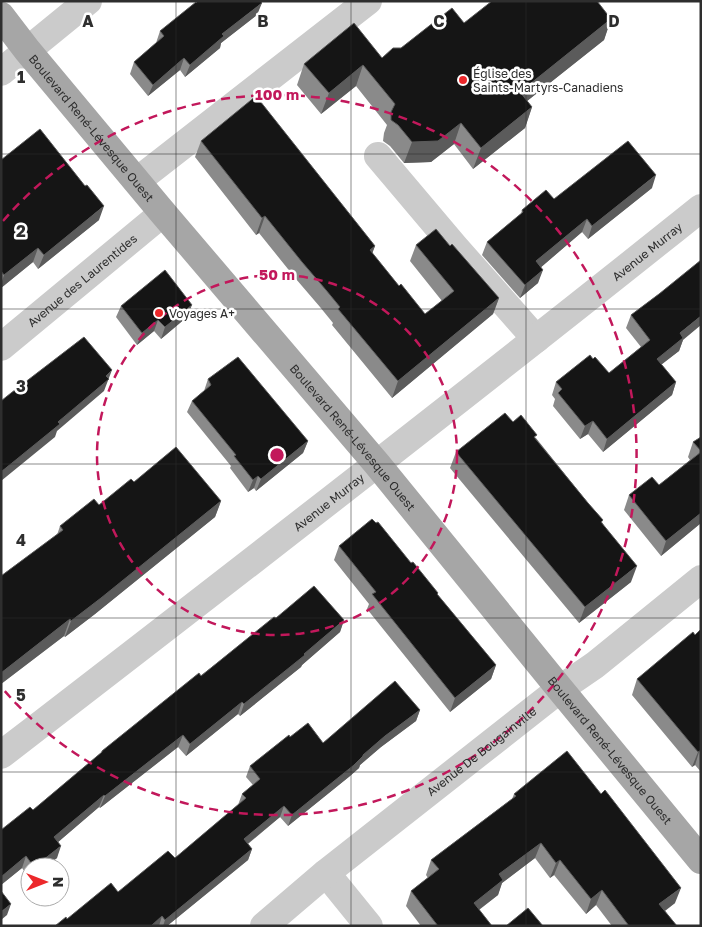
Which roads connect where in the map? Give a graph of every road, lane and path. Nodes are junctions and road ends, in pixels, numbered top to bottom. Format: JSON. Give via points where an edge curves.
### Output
{"nodes":[{"id":1,"x":88,"y":1,"type":"edge"},
{"id":2,"x":368,"y":1,"type":"edge"},
{"id":3,"x":1,"y":16,"type":"edge"},
{"id":4,"x":27,"y":50,"type":"junction"},
{"id":5,"x":1,"y":72,"type":"edge"},
{"id":6,"x":378,"y":156,"type":"dead end"},
{"id":7,"x":137,"y":182,"type":"junction"},
{"id":8,"x":701,"y":208,"type":"edge"},
{"id":9,"x":163,"y":213,"type":"junction"},
{"id":10,"x":536,"y":339,"type":"junction"},
{"id":11,"x":1,"y":346,"type":"edge"},
{"id":12,"x":377,"y":464,"type":"junction"},
{"id":13,"x":701,"y":579,"type":"edge"},
{"id":14,"x":560,"y":689,"type":"junction"},
{"id":15,"x":1,"y":754,"type":"edge"},
{"id":16,"x":701,"y":860,"type":"edge"},
{"id":17,"x":326,"y":873,"type":"junction"},
{"id":18,"x":264,"y":926,"type":"edge"},
{"id":19,"x":369,"y":926,"type":"edge"}],
"edges":[{"from":1,"to":4,"type":"street"},
{"from":2,"to":7,"type":"street"},
{"from":3,"to":4,"type":"main road","name":"Boulevard René-Lévesque Ouest"},
{"from":4,"to":5,"type":"street"},
{"from":4,"to":7,"type":"main road","name":"Boulevard René-Lévesque Ouest"},
{"from":6,"to":10,"type":"street"},
{"from":7,"to":9,"type":"main road","name":"Boulevard René-Lévesque Ouest"},
{"from":8,"to":10,"type":"street","name":"Avenue Murray"},
{"from":9,"to":11,"type":"street","name":"Avenue des Laurentides"},
{"from":9,"to":12,"type":"main road","name":"Boulevard René-Lévesque Ouest"},
{"from":10,"to":12,"type":"street","name":"Avenue Murray"},
{"from":12,"to":14,"type":"main road","name":"Boulevard René-Lévesque Ouest"},
{"from":12,"to":15,"type":"street","name":"Avenue Murray"},
{"from":13,"to":14,"type":"street","name":"Avenue De Bougainville","via":[[595,665]]},
{"from":14,"to":16,"type":"main road","name":"Boulevard René-Lévesque Ouest"},
{"from":14,"to":17,"type":"street","name":"Avenue De Bougainville"},
{"from":17,"to":18,"type":"street","name":"Avenue De Bougainville"},
{"from":17,"to":19,"type":"street"}]}
